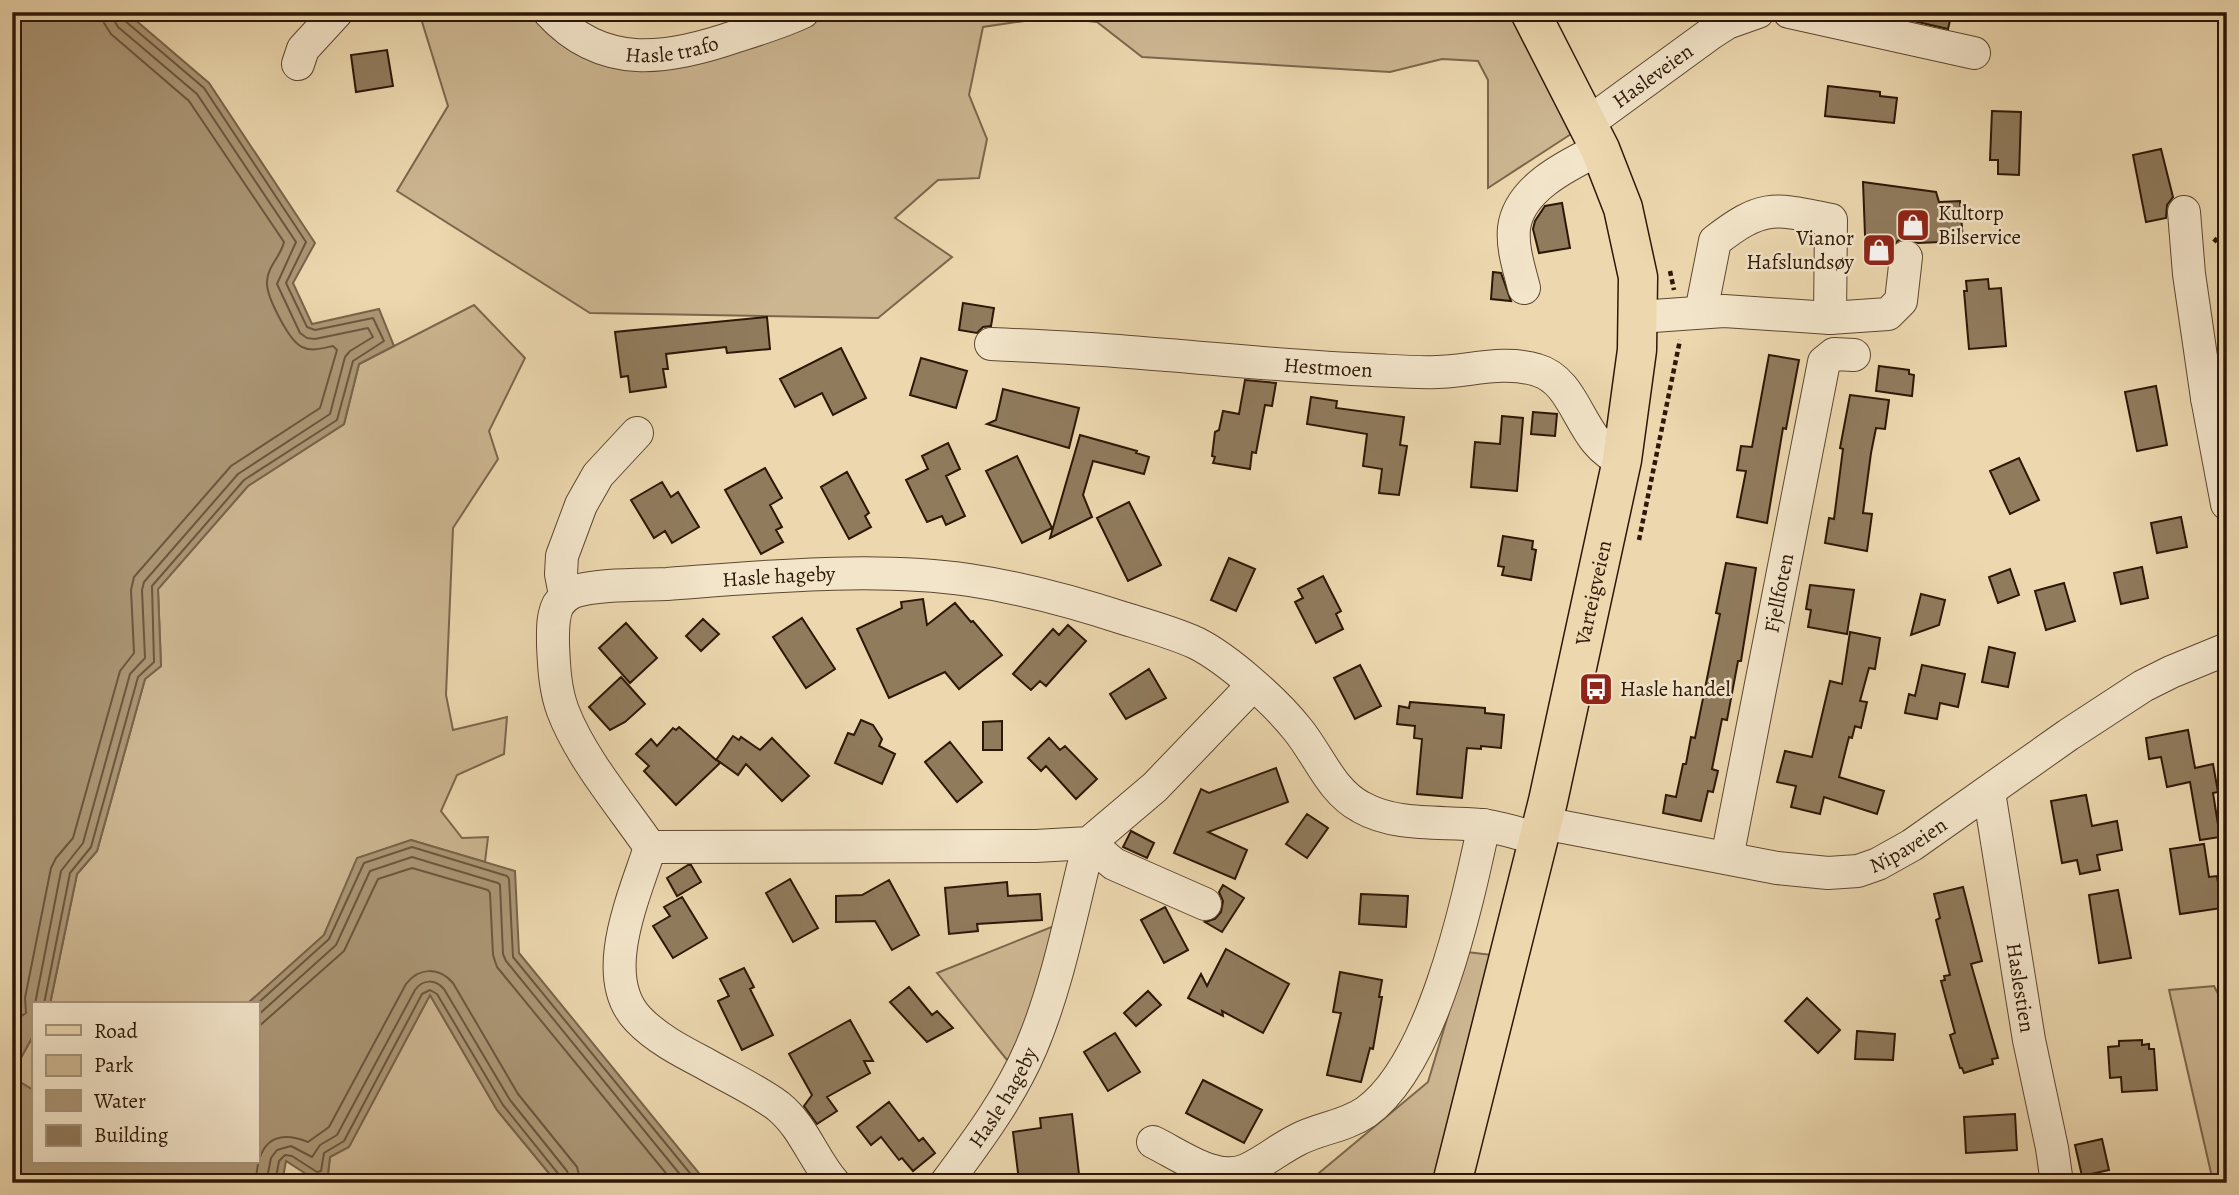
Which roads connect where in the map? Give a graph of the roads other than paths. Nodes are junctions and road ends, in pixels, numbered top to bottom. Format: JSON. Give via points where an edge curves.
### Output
{"nodes":[{"id":1,"x":337,"y":12,"type":"edge"},
{"id":2,"x":549,"y":12,"type":"edge"},
{"id":3,"x":803,"y":12,"type":"edge"},
{"id":4,"x":1758,"y":12,"type":"edge"},
{"id":5,"x":1789,"y":12,"type":"edge"},
{"id":6,"x":1532,"y":13,"type":"edge"},
{"id":7,"x":1974,"y":53,"type":"dead end"},
{"id":8,"x":298,"y":64,"type":"dead end"},
{"id":9,"x":1594,"y":136,"type":"junction"},
{"id":10,"x":2184,"y":212,"type":"dead end"},
{"id":11,"x":1906,"y":257,"type":"dead end"},
{"id":12,"x":1524,"y":288,"type":"dead end"},
{"id":13,"x":1701,"y":312,"type":"junction"},
{"id":14,"x":1639,"y":317,"type":"junction"},
{"id":15,"x":1830,"y":318,"type":"junction"},
{"id":16,"x":991,"y":344,"type":"dead end"},
{"id":17,"x":1854,"y":355,"type":"dead end"},
{"id":18,"x":2217,"y":396,"type":"edge"},
{"id":19,"x":637,"y":433,"type":"dead end"},
{"id":20,"x":1622,"y":460,"type":"junction"},
{"id":21,"x":2227,"y":504,"type":"edge"},
{"id":22,"x":565,"y":595,"type":"junction"},
{"id":23,"x":2227,"y":649,"type":"edge"},
{"id":24,"x":1252,"y":686,"type":"junction"},
{"id":25,"x":1989,"y":792,"type":"junction"},
{"id":26,"x":1484,"y":825,"type":"junction"},
{"id":27,"x":1541,"y":831,"type":"junction"},
{"id":28,"x":1089,"y":843,"type":"junction"},
{"id":29,"x":650,"y":847,"type":"junction"},
{"id":30,"x":1727,"y":858,"type":"junction"},
{"id":31,"x":1205,"y":904,"type":"dead end"},
{"id":32,"x":1153,"y":1142,"type":"dead end"},
{"id":33,"x":834,"y":1183,"type":"edge"},
{"id":34,"x":946,"y":1183,"type":"edge"},
{"id":35,"x":1452,"y":1183,"type":"edge"},
{"id":36,"x":2057,"y":1183,"type":"edge"}],
"edges":[{"from":1,"to":8,"type":"street","via":[[303,49]]},
{"from":2,"to":3,"type":"street","name":"Hasle trafo","via":[[586,41],[609,52],[640,57],[676,55]]},
{"from":4,"to":9,"type":"street","name":"Hasleveien","via":[[1710,34]]},
{"from":5,"to":7,"type":"street"},
{"from":6,"to":9,"type":"main road","name":"Varteigveien"},
{"from":9,"to":12,"type":"street","name":"Hasleveien","via":[[1567,166],[1525,200],[1514,226],[1514,248]]},
{"from":9,"to":14,"type":"main road","name":"Varteigveien","via":[[1623,208],[1638,277]]},
{"from":10,"to":18,"type":"street","via":[[2189,274]]},
{"from":11,"to":15,"type":"street","via":[[1901,301],[1888,314]]},
{"from":13,"to":14,"type":"street"},
{"from":13,"to":15,"type":"street"},
{"from":13,"to":15,"type":"street","via":[[1715,241],[1763,211],[1790,211],[1831,220]]},
{"from":14,"to":20,"type":"main road","name":"Varteigveien"},
{"from":16,"to":20,"type":"street","name":"Hestmoen","via":[[1340,369],[1536,369],[1559,386],[1600,448]]},
{"from":17,"to":30,"type":"street","name":"Fjellfoten","via":[[1833,354],[1824,362]]},
{"from":18,"to":21,"type":"street"},
{"from":19,"to":22,"type":"street","via":[[598,475],[581,505],[562,556]]},
{"from":20,"to":27,"type":"main road","name":"Varteigveien"},
{"from":22,"to":24,"type":"street","name":"Hasle hageby","via":[[593,589],[791,576],[902,575],[968,580],[1071,601],[1172,634],[1218,657]]},
{"from":22,"to":29,"type":"street","via":[[553,626],[561,708]]},
{"from":23,"to":25,"type":"street","name":"Nipaveien","via":[[2143,686]]},
{"from":24,"to":26,"type":"street","name":"Hasle hageby","via":[[1274,702],[1336,786],[1361,807],[1400,820]]},
{"from":24,"to":28,"type":"street","via":[[1155,787]]},
{"from":25,"to":30,"type":"street","name":"Nipaveien","via":[[1912,845],[1858,871],[1815,872]]},
{"from":25,"to":36,"type":"street","name":"Haslestien"},
{"from":26,"to":27,"type":"street","name":"Hasle hageby"},
{"from":26,"to":32,"type":"street","via":[[1443,982],[1414,1051],[1380,1099],[1346,1123],[1298,1139],[1231,1174],[1217,1173]]},
{"from":27,"to":30,"type":"street","name":"Nipaveien"},
{"from":27,"to":35,"type":"main road","name":"Varteigveien"},
{"from":28,"to":29,"type":"street"},
{"from":28,"to":31,"type":"street","via":[[1114,864]]},
{"from":28,"to":34,"type":"street","name":"Hasle hageby","via":[[1032,1047],[988,1128]]},
{"from":29,"to":33,"type":"street","via":[[619,955],[622,993],[629,1006],[662,1038],[787,1114]]}]}
